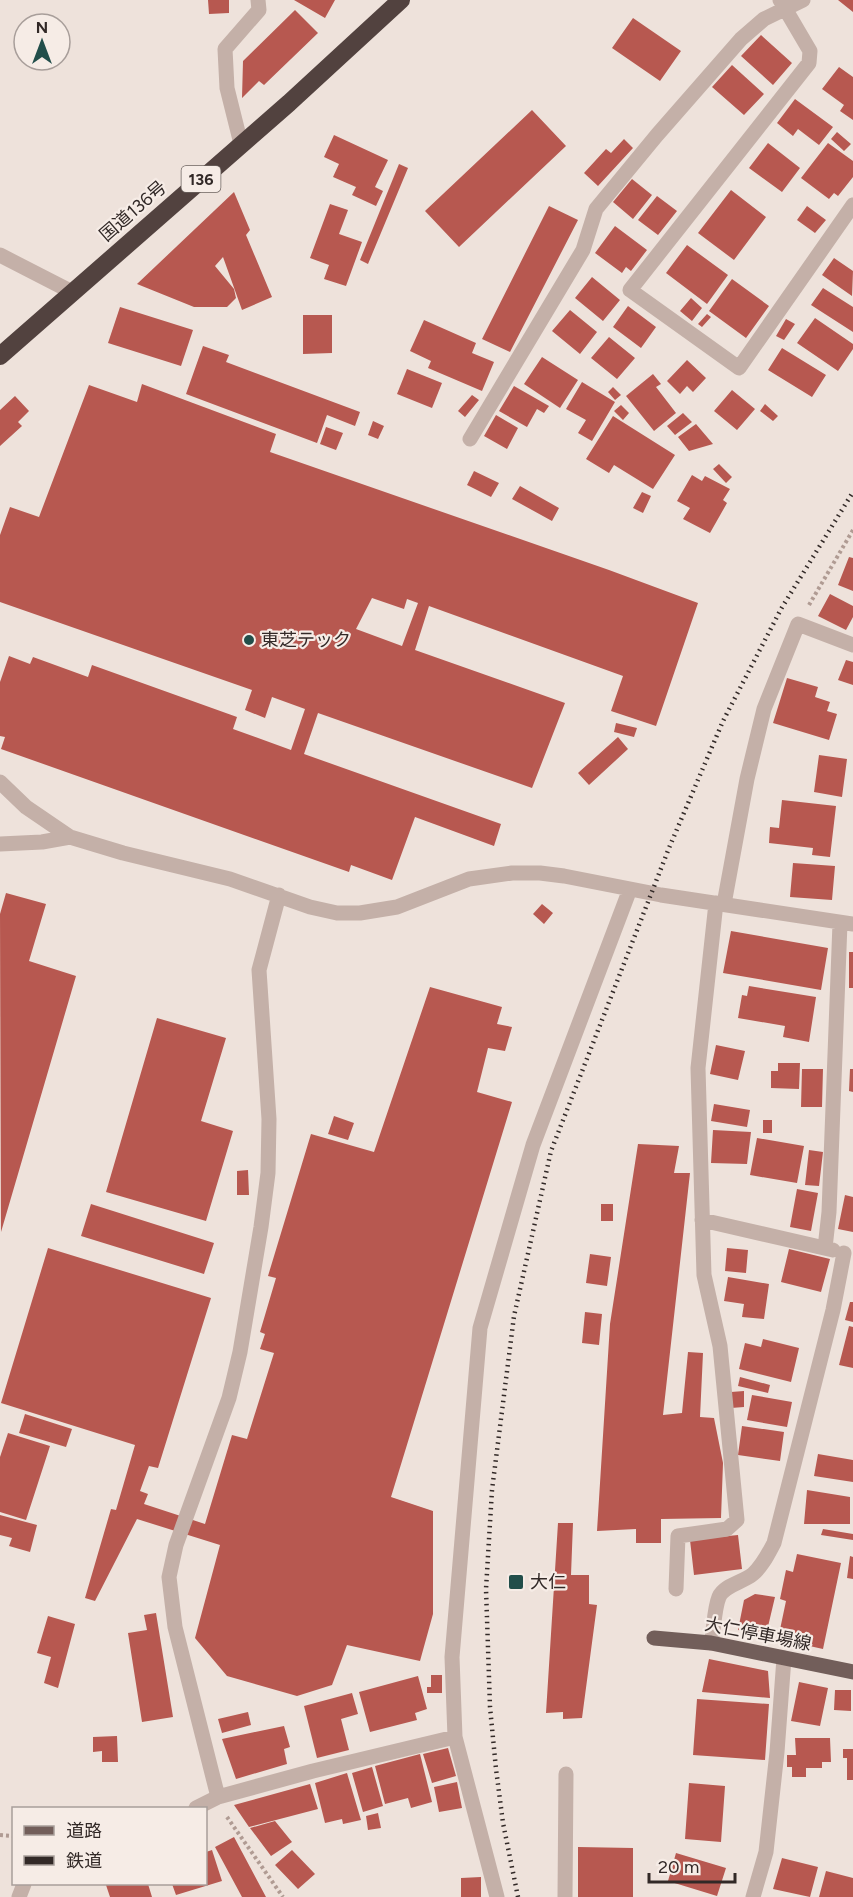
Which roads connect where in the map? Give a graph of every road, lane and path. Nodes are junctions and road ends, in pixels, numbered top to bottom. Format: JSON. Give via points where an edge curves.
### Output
{"nodes":[{"id":1,"x":258,"y":0,"type":"edge"},
{"id":2,"x":401,"y":0,"type":"edge"},
{"id":3,"x":803,"y":0,"type":"edge"},
{"id":4,"x":782,"y":5,"type":"edge"},
{"id":5,"x":241,"y":144,"type":"junction"},
{"id":6,"x":853,"y":205,"type":"edge"},
{"id":7,"x":0,"y":255,"type":"edge"},
{"id":8,"x":72,"y":292,"type":"junction"},
{"id":9,"x":0,"y":356,"type":"edge"},
{"id":10,"x":470,"y":439,"type":"dead end"},
{"id":11,"x":853,"y":530,"type":"edge"},
{"id":12,"x":798,"y":624,"type":"junction"},
{"id":13,"x":853,"y":645,"type":"edge"},
{"id":14,"x":0,"y":782,"type":"edge"},
{"id":15,"x":70,"y":837,"type":"junction"},
{"id":16,"x":0,"y":844,"type":"edge"},
{"id":17,"x":630,"y":890,"type":"junction"},
{"id":18,"x":279,"y":895,"type":"junction"},
{"id":19,"x":720,"y":903,"type":"junction"},
{"id":20,"x":847,"y":924,"type":"edge"},
{"id":21,"x":702,"y":1220,"type":"junction"},
{"id":22,"x":825,"y":1248,"type":"junction"},
{"id":23,"x":849,"y":1254,"type":"edge"},
{"id":24,"x":676,"y":1589,"type":"dead end"},
{"id":25,"x":654,"y":1638,"type":"dead end"},
{"id":26,"x":711,"y":1643,"type":"junction"},
{"id":27,"x":784,"y":1658,"type":"junction"},
{"id":28,"x":853,"y":1672,"type":"edge"},
{"id":29,"x":455,"y":1737,"type":"junction"},
{"id":30,"x":566,"y":1774,"type":"dead end"},
{"id":31,"x":218,"y":1797,"type":"junction"},
{"id":32,"x":200,"y":1807,"type":"edge"},
{"id":33,"x":283,"y":1897,"type":"edge"},
{"id":34,"x":497,"y":1897,"type":"edge"},
{"id":35,"x":565,"y":1897,"type":"edge"},
{"id":36,"x":753,"y":1897,"type":"edge"}],
"edges":[{"from":1,"to":5,"type":"street","via":[[259,10],[225,49],[227,88]]},
{"from":2,"to":5,"type":"highway","name":"国道136号","number":"136"},
{"from":3,"to":4,"type":"street"},
{"from":4,"to":6,"type":"street","via":[[810,51],[809,63],[630,290],[739,368]]},
{"from":4,"to":10,"type":"street","via":[[741,39],[596,209],[583,250]]},
{"from":5,"to":8,"type":"highway","name":"国道136号","number":"136"},
{"from":7,"to":8,"type":"street"},
{"from":8,"to":9,"type":"highway","name":"国道136号","number":"136"},
{"from":11,"to":12,"type":"path"},
{"from":12,"to":13,"type":"street"},
{"from":12,"to":19,"type":"street","via":[[764,709]]},
{"from":14,"to":15,"type":"street","via":[[26,807]]},
{"from":15,"to":16,"type":"street"},
{"from":15,"to":18,"type":"street"},
{"from":17,"to":18,"type":"street","via":[[564,876],[512,873],[469,879],[397,907],[360,912],[310,907]]},
{"from":17,"to":19,"type":"street"},
{"from":17,"to":29,"type":"street","via":[[533,1145],[480,1328],[452,1657]]},
{"from":18,"to":31,"type":"street","via":[[259,970],[269,1119],[261,1227],[240,1352],[228,1398],[176,1545],[169,1577],[176,1627]]},
{"from":19,"to":20,"type":"street"},
{"from":19,"to":21,"type":"street","via":[[698,1068]]},
{"from":20,"to":22,"type":"street"},
{"from":21,"to":22,"type":"street"},
{"from":21,"to":24,"type":"street","via":[[704,1275],[720,1346],[737,1520],[727,1529],[678,1536]]},
{"from":22,"to":23,"type":"street"},
{"from":23,"to":26,"type":"street","via":[[774,1543],[754,1573],[719,1595]]},
{"from":25,"to":26,"type":"main road","name":"大仁停車場線"},
{"from":26,"to":27,"type":"main road","name":"大仁停車場線"},
{"from":27,"to":28,"type":"main road","name":"大仁停車場線"},
{"from":27,"to":36,"type":"street","via":[[766,1852]]},
{"from":29,"to":31,"type":"street"},
{"from":29,"to":34,"type":"street"},
{"from":30,"to":35,"type":"street"},
{"from":31,"to":32,"type":"street"},
{"from":31,"to":33,"type":"path","via":[[228,1820]]}]}
